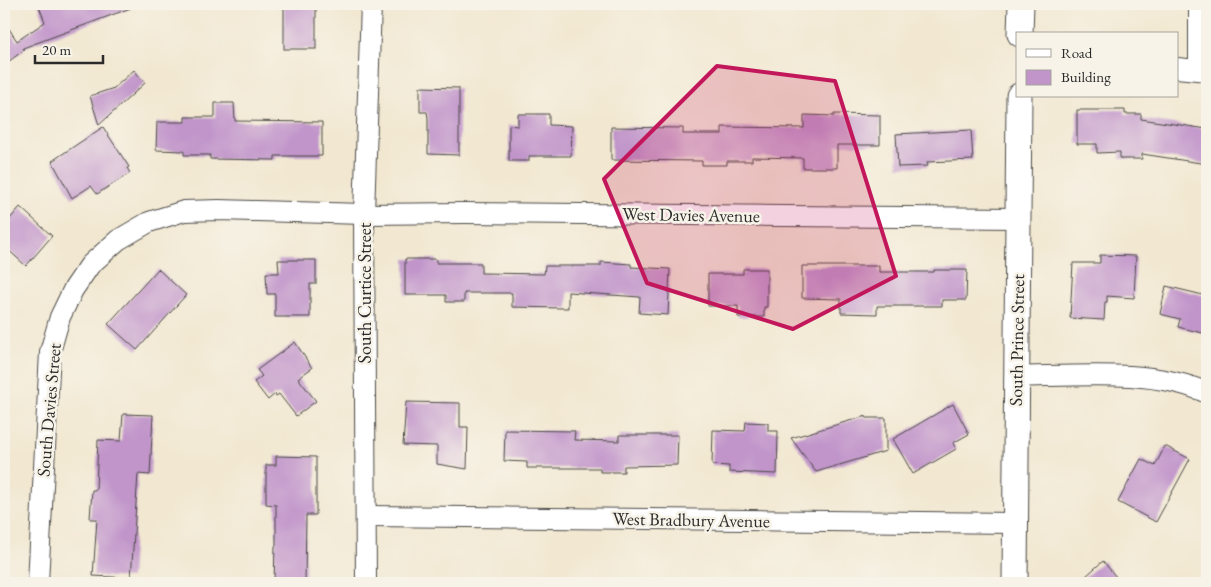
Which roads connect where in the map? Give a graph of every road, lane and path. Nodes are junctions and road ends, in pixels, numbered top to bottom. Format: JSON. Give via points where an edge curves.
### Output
{"nodes":[{"id":1,"x":371,"y":4,"type":"edge"},
{"id":2,"x":1021,"y":4,"type":"edge"},
{"id":3,"x":1199,"y":4,"type":"edge"},
{"id":4,"x":1020,"y":32,"type":"edge"},
{"id":5,"x":1178,"y":68,"type":"edge"},
{"id":6,"x":1203,"y":70,"type":"edge"},
{"id":7,"x":1019,"y":98,"type":"edge"},
{"id":8,"x":364,"y":214,"type":"junction"},
{"id":9,"x":1018,"y":218,"type":"junction"},
{"id":10,"x":1016,"y":377,"type":"junction"},
{"id":11,"x":1207,"y":393,"type":"edge"},
{"id":12,"x":367,"y":516,"type":"junction"},
{"id":13,"x":1016,"y":523,"type":"junction"},
{"id":14,"x":38,"y":583,"type":"edge"},
{"id":15,"x":366,"y":583,"type":"edge"},
{"id":16,"x":1015,"y":583,"type":"edge"}],
"edges":[{"from":1,"to":8,"type":"street","name":"South Curtice Street"},
{"from":2,"to":4,"type":"street"},
{"from":3,"to":6,"type":"street"},
{"from":5,"to":6,"type":"street"},
{"from":7,"to":9,"type":"street","name":"South Prince Street"},
{"from":8,"to":9,"type":"street","name":"West Davies Avenue"},
{"from":8,"to":12,"type":"street","name":"South Curtice Street"},
{"from":8,"to":14,"type":"street","name":"South Davies Street","via":[[184,211],[149,222],[118,240],[90,265],[60,316],[50,352]]},
{"from":9,"to":10,"type":"street","name":"South Prince Street"},
{"from":10,"to":11,"type":"street","via":[[1128,376],[1186,385]]},
{"from":10,"to":13,"type":"street","name":"South Prince Street"},
{"from":12,"to":13,"type":"street","name":"West Bradbury Avenue"},
{"from":12,"to":15,"type":"street","name":"South Curtice Street"},
{"from":13,"to":16,"type":"street","name":"South Prince Street"}]}
